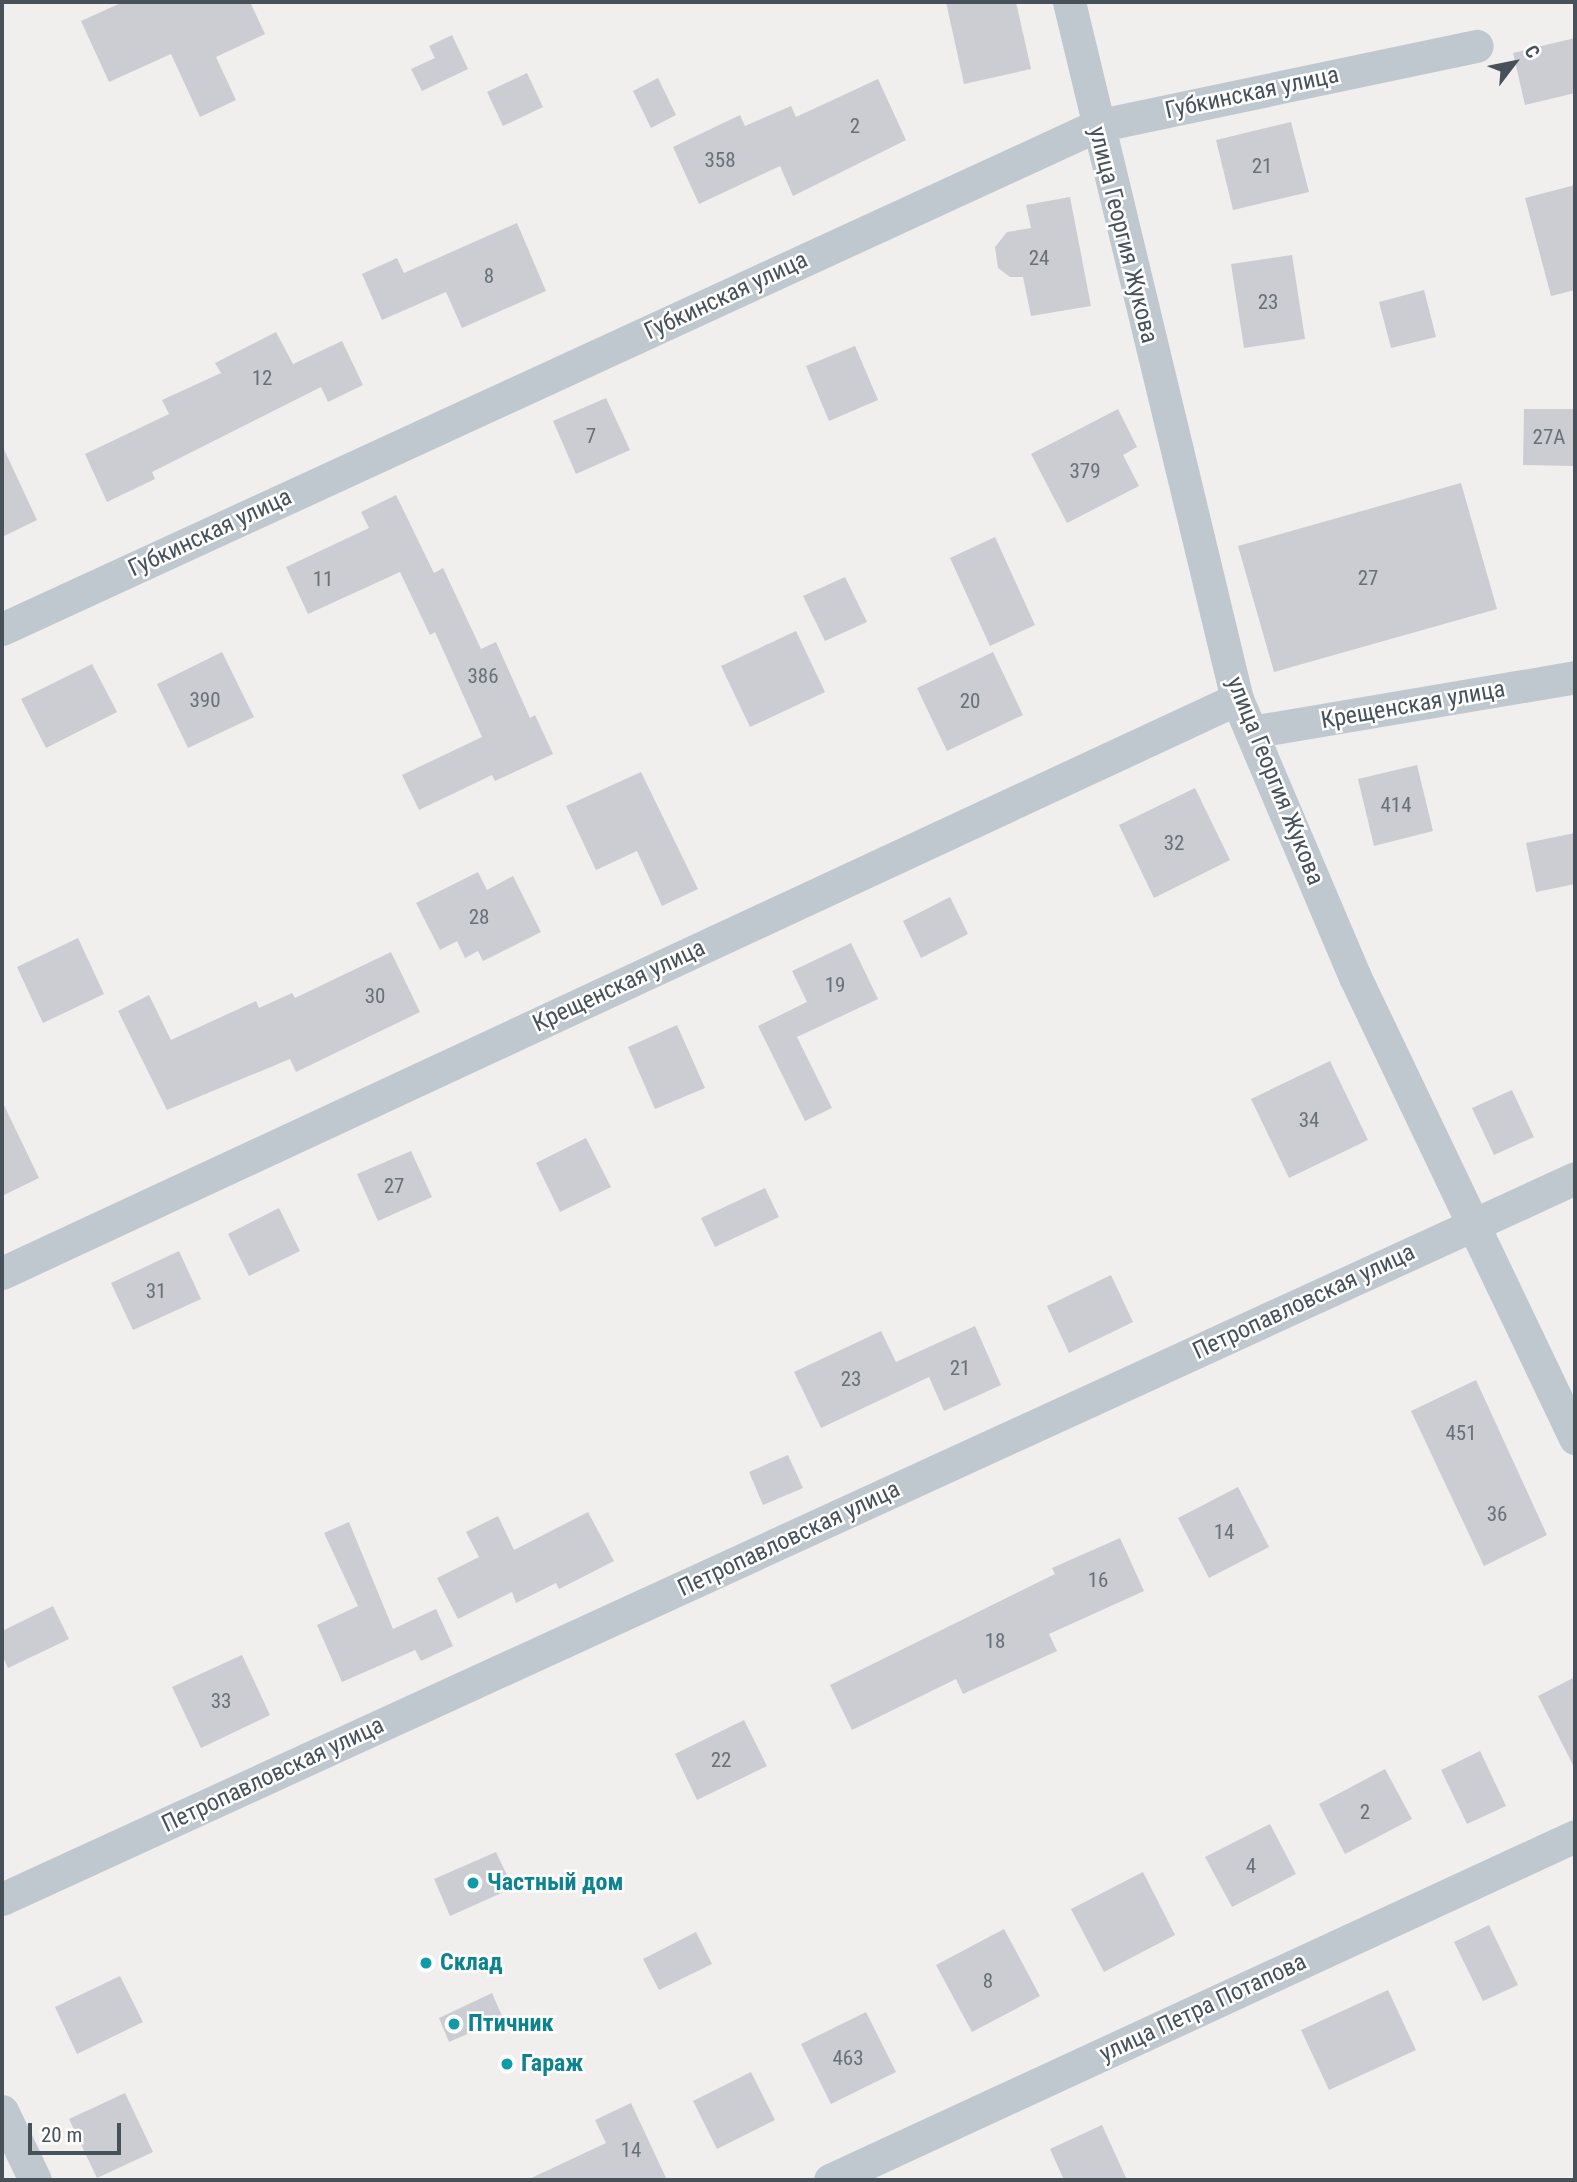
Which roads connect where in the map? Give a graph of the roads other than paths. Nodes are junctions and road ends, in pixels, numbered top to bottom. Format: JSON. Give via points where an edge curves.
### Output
{"nodes":[{"id":1,"x":1069,"y":2,"type":"edge"},
{"id":2,"x":1477,"y":46,"type":"dead end"},
{"id":3,"x":1096,"y":126,"type":"junction"},
{"id":4,"x":2,"y":629,"type":"edge"},
{"id":5,"x":1575,"y":677,"type":"edge"},
{"id":6,"x":1237,"y":699,"type":"junction"},
{"id":7,"x":1251,"y":732,"type":"junction"},
{"id":8,"x":1575,"y":1178,"type":"edge"},
{"id":9,"x":1474,"y":1225,"type":"junction"},
{"id":10,"x":2,"y":1273,"type":"edge"},
{"id":11,"x":1575,"y":1438,"type":"edge"},
{"id":12,"x":1575,"y":1836,"type":"edge"},
{"id":13,"x":2,"y":1899,"type":"edge"},
{"id":14,"x":2,"y":2111,"type":"edge"},
{"id":15,"x":35,"y":2180,"type":"edge"},
{"id":16,"x":830,"y":2180,"type":"edge"}],
"edges":[{"from":1,"to":3,"type":"street","name":"улица Георгия Жукова"},
{"from":2,"to":3,"type":"street","name":"Губкинская улица"},
{"from":3,"to":4,"type":"street","name":"Губкинская улица"},
{"from":3,"to":6,"type":"street","name":"улица Георгия Жукова"},
{"from":5,"to":7,"type":"street","name":"Крещенская улица"},
{"from":6,"to":7,"type":"street","name":"улица Георгия Жукова"},
{"from":6,"to":10,"type":"street","name":"Крещенская улица"},
{"from":7,"to":9,"type":"street","name":"улица Георгия Жукова","via":[[1355,976]]},
{"from":8,"to":9,"type":"street","name":"Петропавловская улица"},
{"from":9,"to":11,"type":"street","name":"улица Георгия Жукова"},
{"from":9,"to":13,"type":"street","name":"Петропавловская улица"},
{"from":12,"to":16,"type":"street","name":"улица Петра Потапова"},
{"from":14,"to":15,"type":"street"}]}
